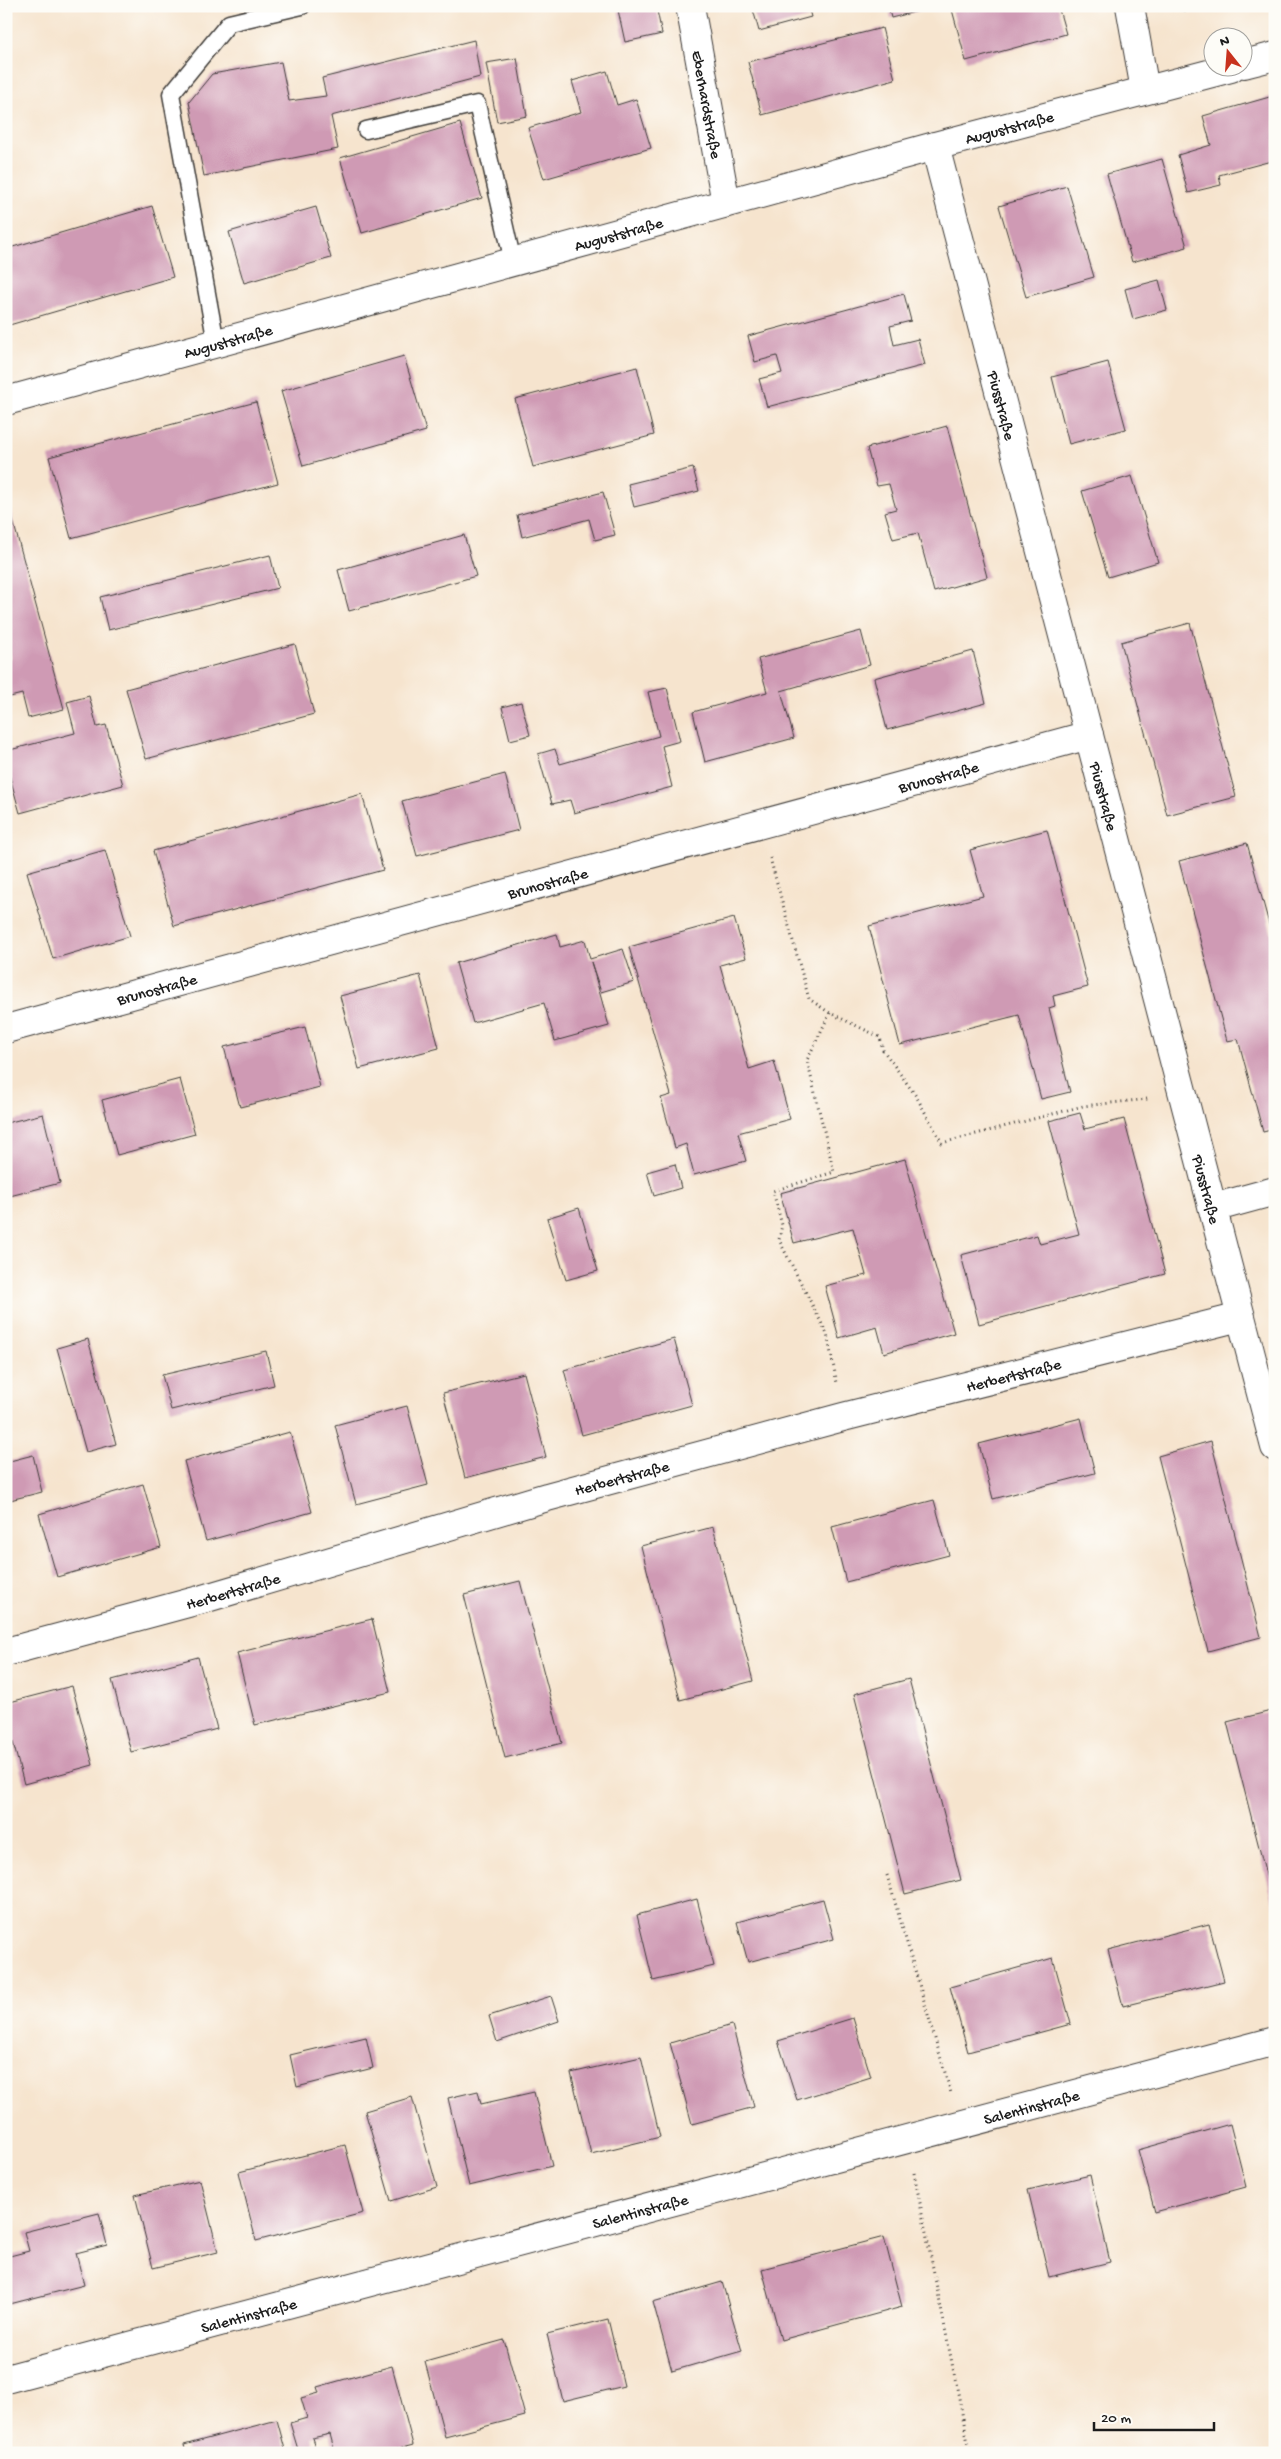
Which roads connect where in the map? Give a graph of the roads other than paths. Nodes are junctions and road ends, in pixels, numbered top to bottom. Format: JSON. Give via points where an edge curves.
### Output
{"nodes":[{"id":1,"x":302,"y":6,"type":"edge"},
{"id":2,"x":690,"y":6,"type":"edge"},
{"id":3,"x":1130,"y":6,"type":"edge"},
{"id":4,"x":1275,"y":56,"type":"edge"},
{"id":5,"x":1254,"y":61,"type":"edge"},
{"id":6,"x":1204,"y":75,"type":"edge"},
{"id":7,"x":1145,"y":90,"type":"junction"},
{"id":8,"x":366,"y":130,"type":"dead end"},
{"id":9,"x":935,"y":146,"type":"junction"},
{"id":10,"x":726,"y":203,"type":"junction"},
{"id":11,"x":513,"y":262,"type":"junction"},
{"id":12,"x":216,"y":343,"type":"junction"},
{"id":13,"x":6,"y":400,"type":"edge"},
{"id":14,"x":1089,"y":735,"type":"junction"},
{"id":15,"x":6,"y":1029,"type":"edge"},
{"id":16,"x":1275,"y":1191,"type":"edge"},
{"id":17,"x":1213,"y":1208,"type":"junction"},
{"id":18,"x":1240,"y":1317,"type":"junction"},
{"id":19,"x":1275,"y":1447,"type":"edge"},
{"id":20,"x":6,"y":1652,"type":"edge"},
{"id":21,"x":1275,"y":2041,"type":"edge"},
{"id":22,"x":6,"y":2379,"type":"edge"}],
"edges":[{"from":1,"to":12,"type":"lane","via":[[229,23],[172,94]]},
{"from":2,"to":10,"type":"street","name":"Eberhardstraße"},
{"from":3,"to":7,"type":"street"},
{"from":4,"to":5,"type":"street"},
{"from":6,"to":7,"type":"street","name":"Auguststraße"},
{"from":7,"to":9,"type":"street","name":"Auguststraße"},
{"from":8,"to":11,"type":"lane","via":[[477,104]]},
{"from":9,"to":10,"type":"street","name":"Auguststraße"},
{"from":9,"to":14,"type":"street","name":"Piusstraße"},
{"from":10,"to":11,"type":"street","name":"Auguststraße"},
{"from":11,"to":12,"type":"street","name":"Auguststraße"},
{"from":12,"to":13,"type":"street","name":"Auguststraße"},
{"from":14,"to":15,"type":"street","name":"Brunostraße"},
{"from":14,"to":17,"type":"street","name":"Piusstraße"},
{"from":16,"to":17,"type":"street"},
{"from":17,"to":18,"type":"street","name":"Piusstraße"},
{"from":18,"to":19,"type":"street","name":"Piusstraße"},
{"from":18,"to":20,"type":"street","name":"Herbertstraße","via":[[843,1417],[547,1497],[202,1599]]},
{"from":21,"to":22,"type":"street","name":"Salentinstraße"}]}
